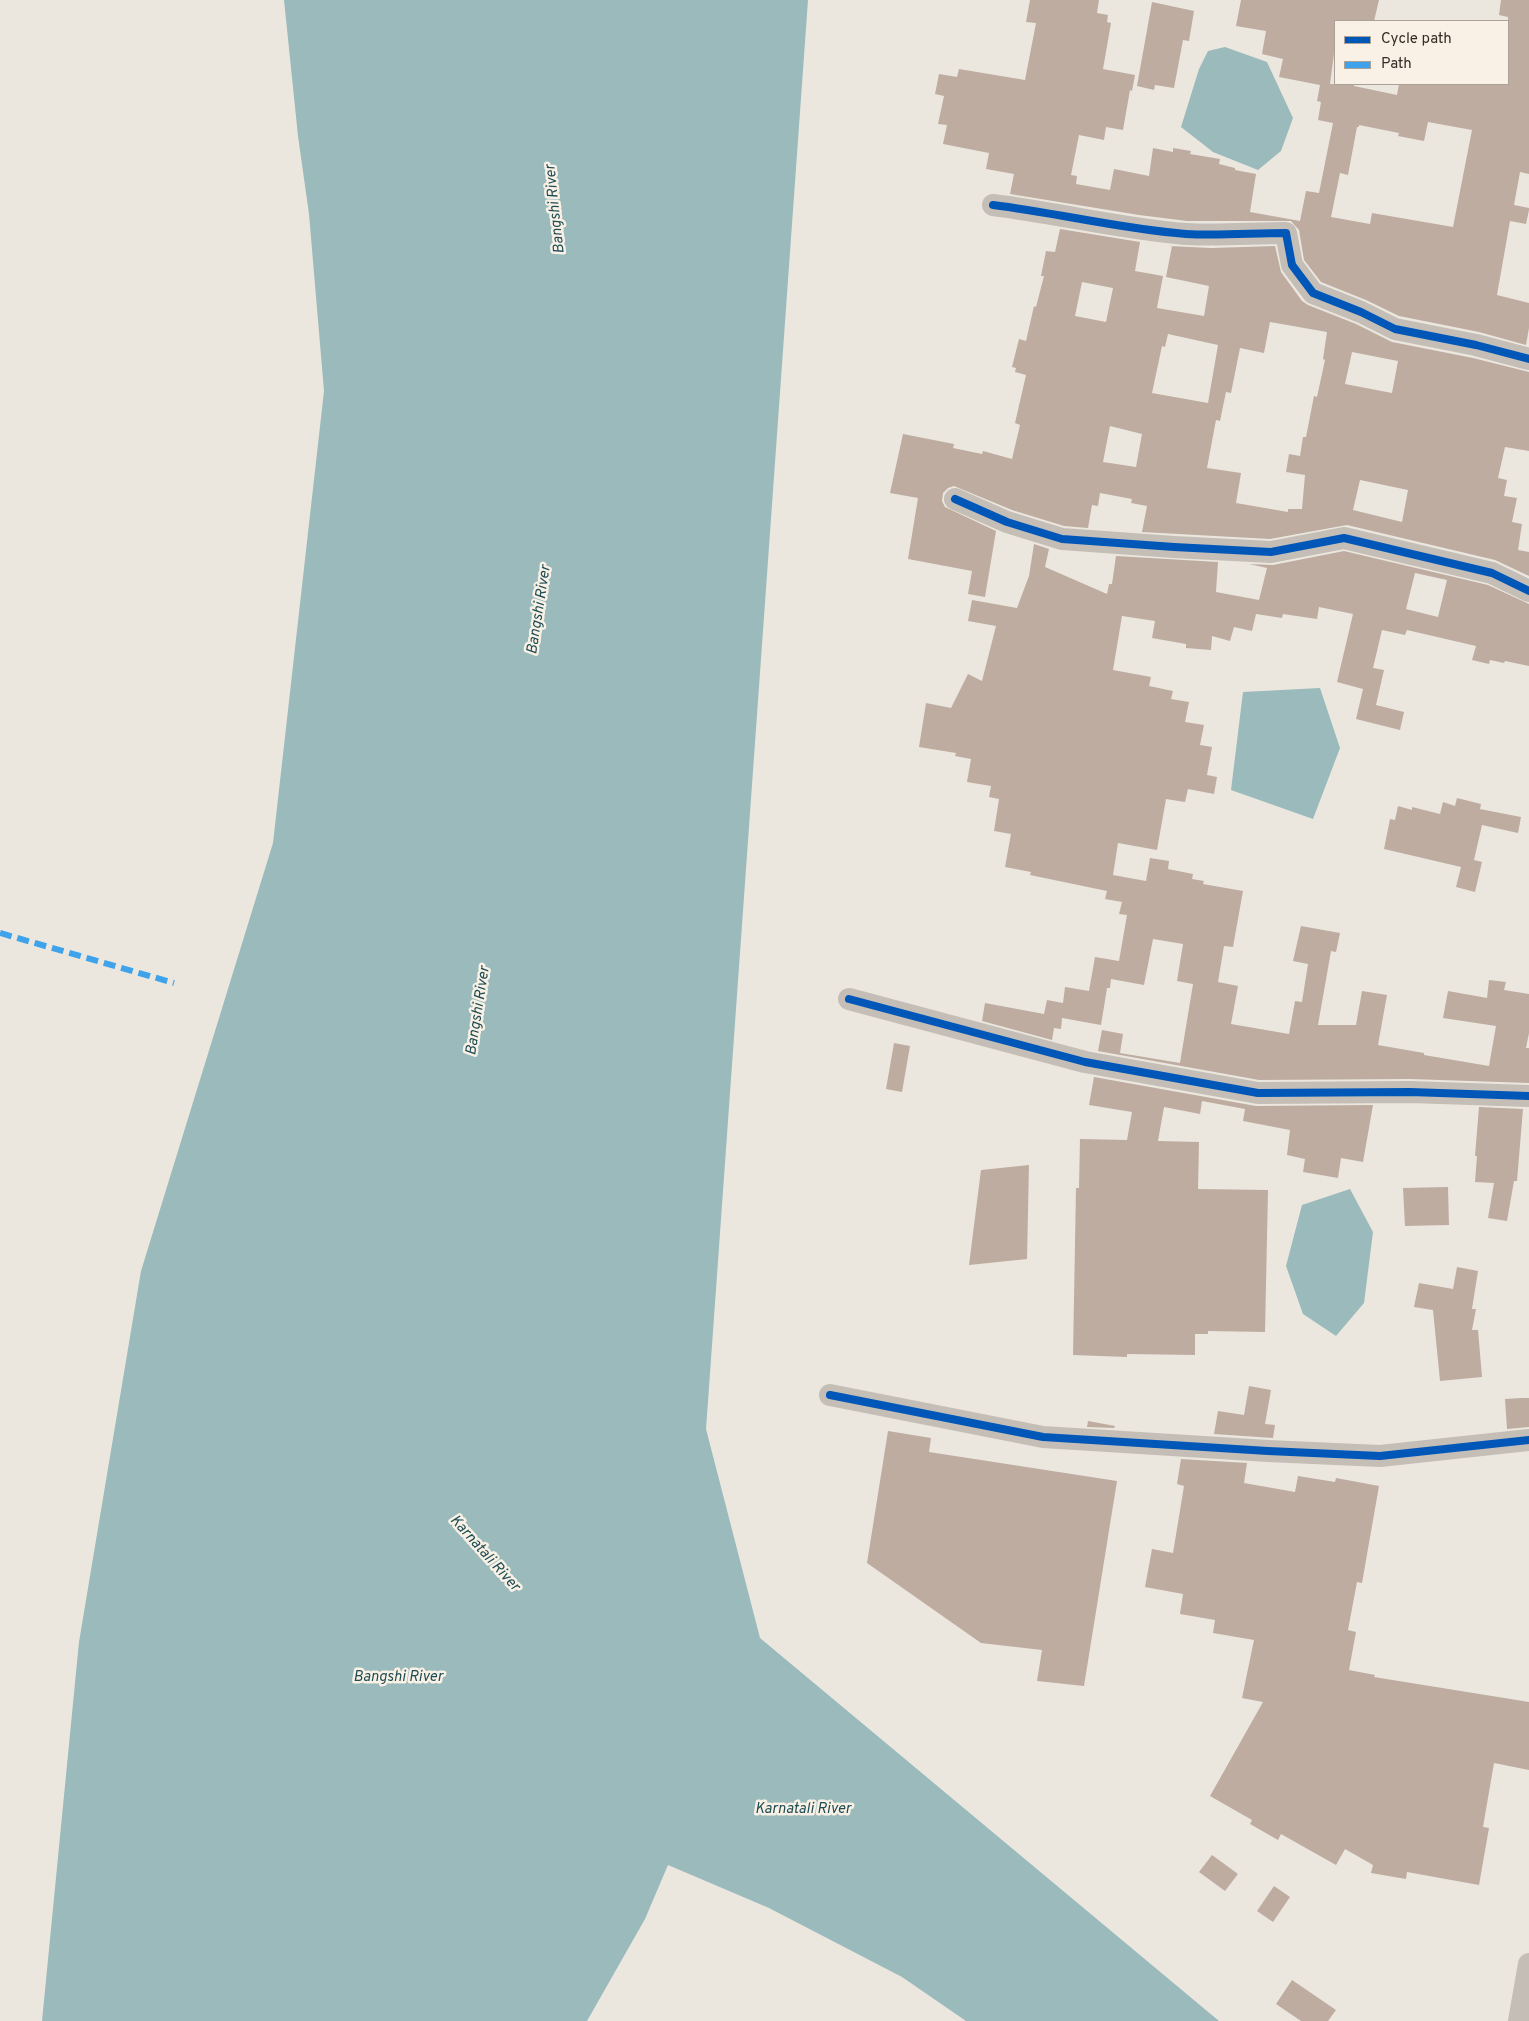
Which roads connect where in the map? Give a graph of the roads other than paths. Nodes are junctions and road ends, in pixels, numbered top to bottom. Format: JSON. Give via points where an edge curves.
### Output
{"nodes":[{"id":1,"x":993,"y":205,"type":"dead end"},
{"id":2,"x":1529,"y":359,"type":"edge"},
{"id":3,"x":955,"y":499,"type":"dead end"},
{"id":4,"x":1529,"y":591,"type":"edge"},
{"id":5,"x":850,"y":999,"type":"dead end"},
{"id":6,"x":1529,"y":1096,"type":"edge"},
{"id":7,"x":830,"y":1395,"type":"dead end"},
{"id":8,"x":1529,"y":1440,"type":"edge"},
{"id":9,"x":1529,"y":1964,"type":"edge"},
{"id":10,"x":1519,"y":2021,"type":"edge"}],
"edges":[{"from":1,"to":2,"type":"street","via":[[1187,234],[1286,233],[1292,265],[1313,293],[1395,329]]},
{"from":3,"to":4,"type":"street","via":[[1007,522],[1062,539],[1272,552],[1344,538],[1492,573]]},
{"from":5,"to":6,"type":"street","via":[[1086,1062],[1258,1094],[1410,1092]]},
{"from":7,"to":8,"type":"street","via":[[1043,1437],[1380,1456]]},
{"from":9,"to":10,"type":"street"}]}
